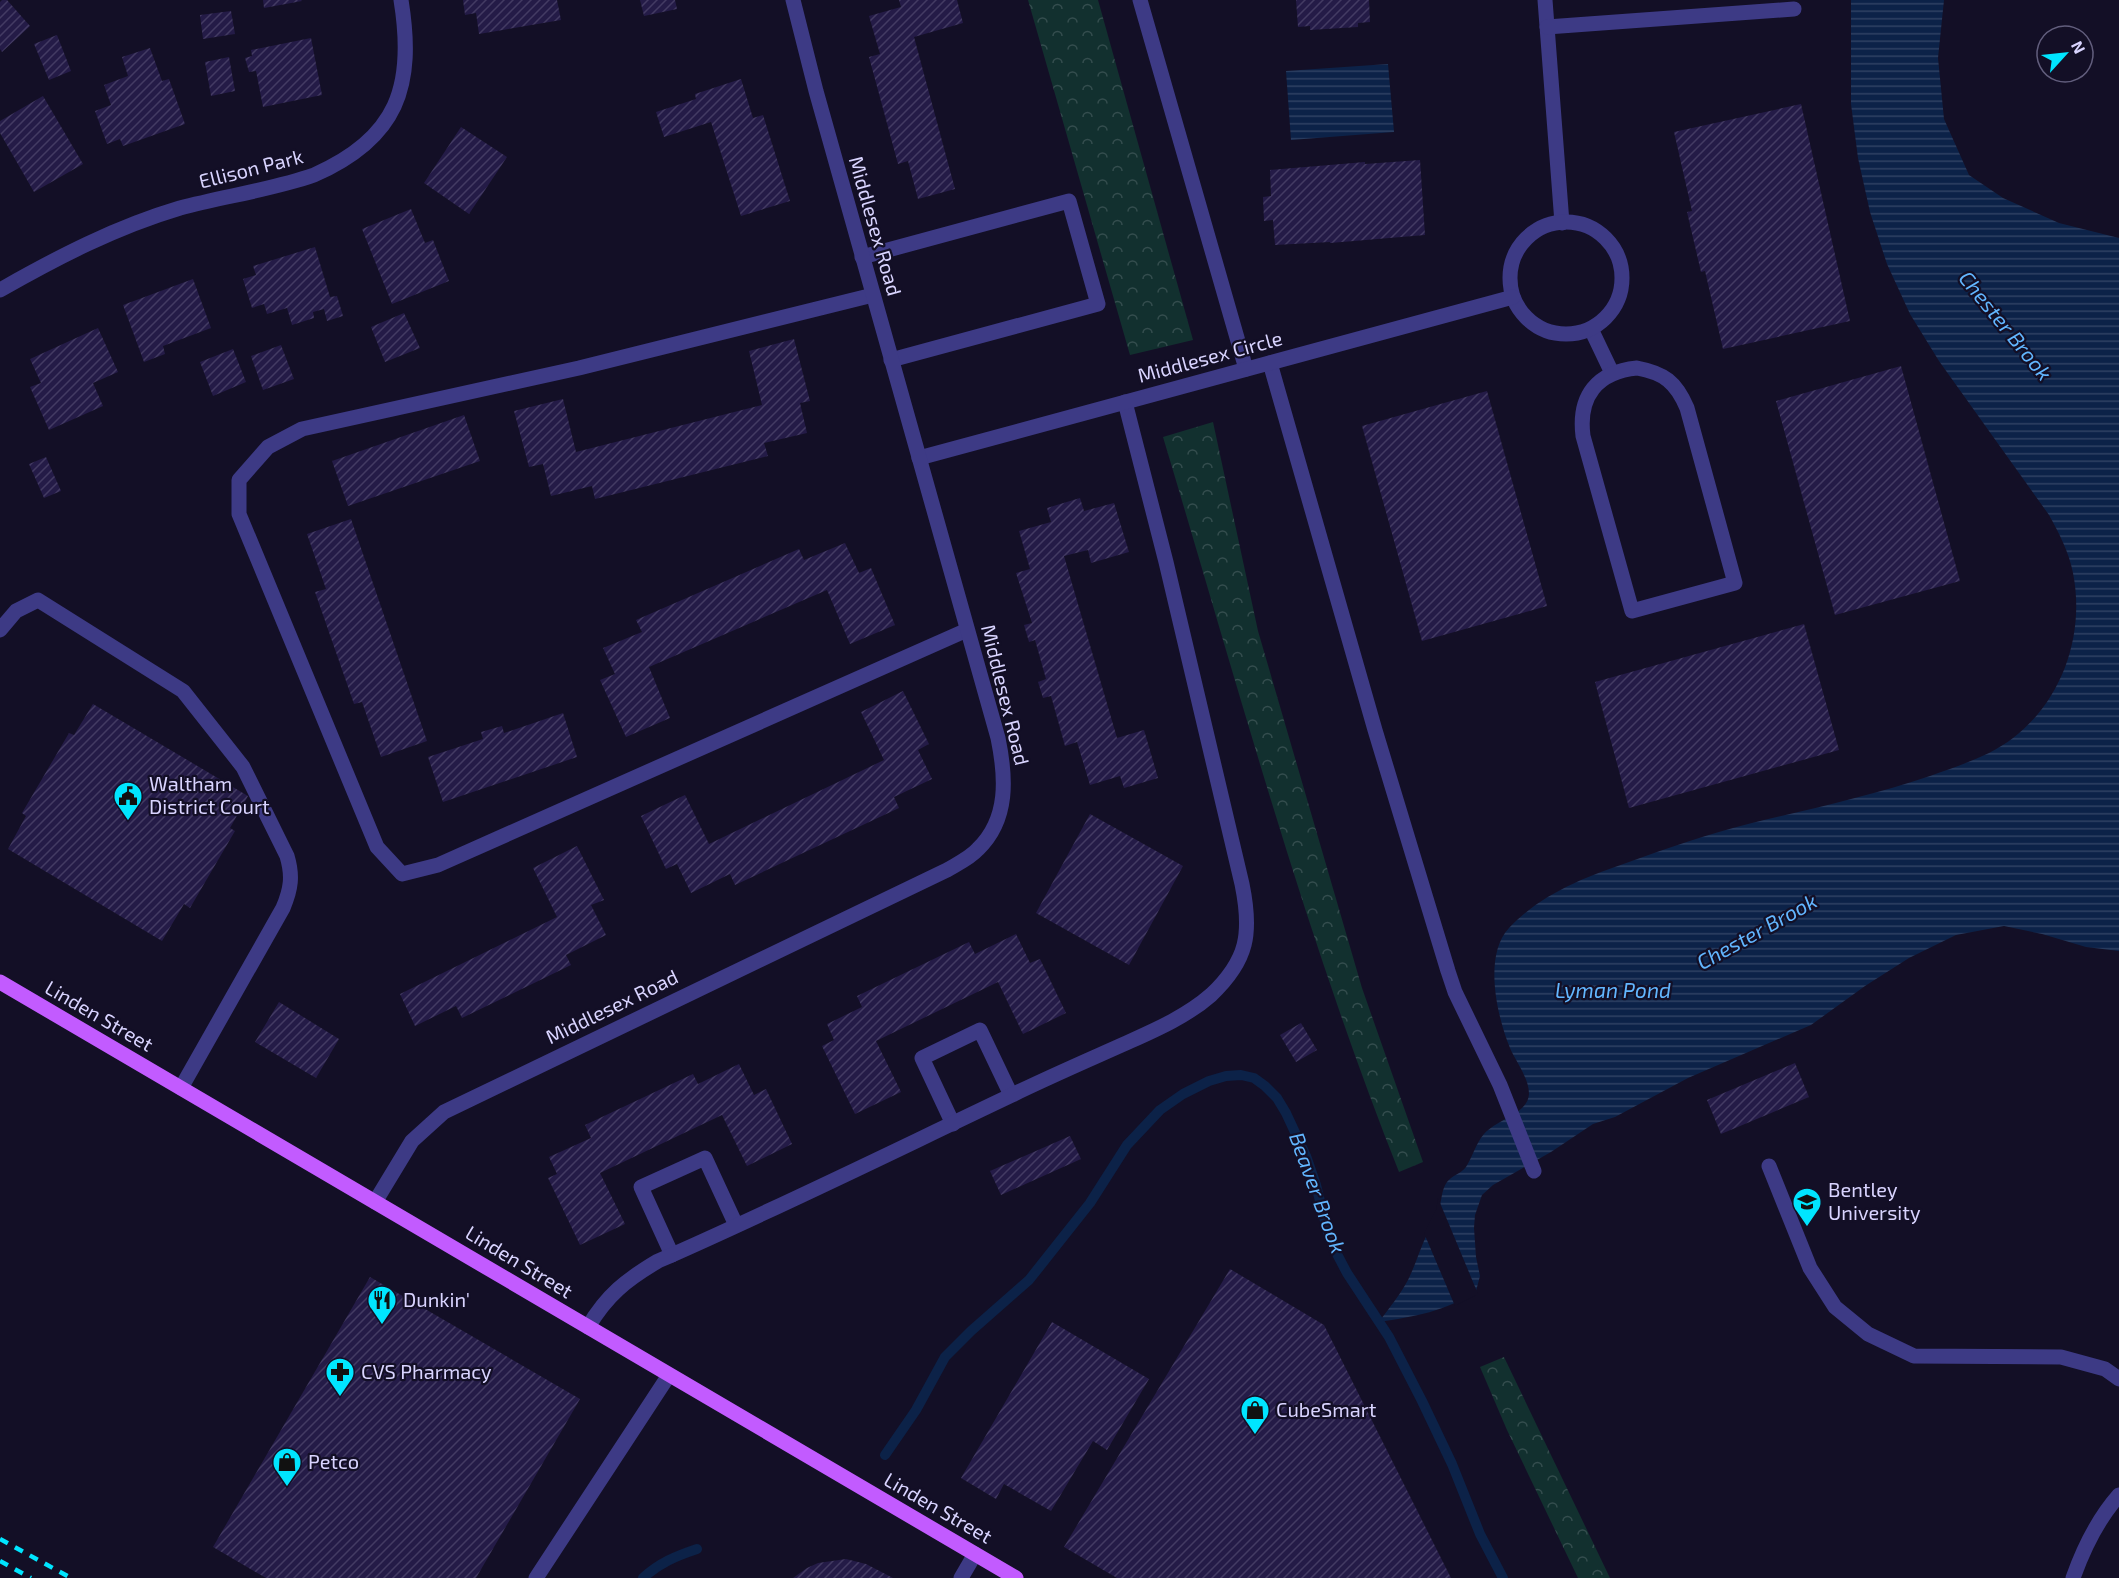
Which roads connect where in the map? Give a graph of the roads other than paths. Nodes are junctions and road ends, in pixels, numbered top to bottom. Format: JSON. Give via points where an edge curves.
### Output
{"nodes":[{"id":1,"x":401,"y":0,"type":"edge"},
{"id":2,"x":793,"y":0,"type":"edge"},
{"id":3,"x":1140,"y":0,"type":"edge"},
{"id":4,"x":1545,"y":0,"type":"edge"},
{"id":5,"x":1794,"y":9,"type":"dead end"},
{"id":6,"x":1547,"y":27,"type":"junction"},
{"id":7,"x":1562,"y":222,"type":"junction"},
{"id":8,"x":862,"y":257,"type":"junction"},
{"id":9,"x":0,"y":290,"type":"edge"},
{"id":10,"x":873,"y":295,"type":"junction"},
{"id":11,"x":1513,"y":297,"type":"junction"},
{"id":12,"x":1591,"y":329,"type":"junction"},
{"id":13,"x":891,"y":360,"type":"junction"},
{"id":14,"x":1270,"y":363,"type":"junction"},
{"id":15,"x":1246,"y":369,"type":"junction"},
{"id":16,"x":1612,"y":374,"type":"junction"},
{"id":17,"x":1125,"y":402,"type":"junction"},
{"id":18,"x":919,"y":458,"type":"junction"},
{"id":19,"x":0,"y":630,"type":"edge"},
{"id":20,"x":967,"y":630,"type":"junction"},
{"id":21,"x":0,"y":982,"type":"edge"},
{"id":22,"x":181,"y":1088,"type":"junction"},
{"id":23,"x":1011,"y":1095,"type":"junction"},
{"id":24,"x":953,"y":1124,"type":"junction"},
{"id":25,"x":1769,"y":1166,"type":"dead end"},
{"id":26,"x":1534,"y":1171,"type":"dead end"},
{"id":27,"x":375,"y":1202,"type":"junction"},
{"id":28,"x":736,"y":1225,"type":"junction"},
{"id":29,"x":672,"y":1255,"type":"junction"},
{"id":30,"x":588,"y":1327,"type":"junction"},
{"id":31,"x":669,"y":1375,"type":"junction"},
{"id":32,"x":2119,"y":1379,"type":"edge"},
{"id":33,"x":2119,"y":1495,"type":"edge"},
{"id":34,"x":975,"y":1554,"type":"junction"},
{"id":35,"x":536,"y":1578,"type":"edge"},
{"id":36,"x":961,"y":1578,"type":"edge"},
{"id":37,"x":1016,"y":1578,"type":"edge"},
{"id":38,"x":2073,"y":1578,"type":"edge"}],
"edges":[{"from":1,"to":9,"type":"street","name":"Ellison Park","via":[[407,56],[401,89],[390,116],[357,151],[314,175],[181,208],[111,233]]},
{"from":2,"to":8,"type":"street","name":"Middlesex Road"},
{"from":3,"to":15,"type":"street"},
{"from":4,"to":6,"type":"street"},
{"from":5,"to":6,"type":"street"},
{"from":6,"to":7,"type":"street"},
{"from":7,"to":11,"type":"street","via":[[1537,230],[1519,247],[1510,272]]},
{"from":7,"to":12,"type":"street","via":[[1593,230],[1610,244],[1620,264],[1619,297],[1608,316]]},
{"from":8,"to":10,"type":"street","name":"Middlesex Road"},
{"from":8,"to":13,"type":"street","via":[[1069,201],[1076,224],[1098,303]]},
{"from":10,"to":13,"type":"street","name":"Middlesex Road"},
{"from":10,"to":20,"type":"street","via":[[579,368],[302,429],[268,447],[239,480],[239,514],[377,847],[402,874],[438,865]]},
{"from":11,"to":12,"type":"street","via":[[1528,319],[1545,330],[1564,334]]},
{"from":11,"to":14,"type":"street","name":"Middlesex Circle"},
{"from":12,"to":16,"type":"street"},
{"from":13,"to":18,"type":"street","name":"Middlesex Road"},
{"from":14,"to":15,"type":"street","name":"Middlesex Circle"},
{"from":14,"to":26,"type":"street","via":[[1448,971]]},
{"from":15,"to":17,"type":"street","name":"Middlesex Circle"},
{"from":16,"to":16,"type":"street","via":[[1637,368],[1654,371],[1680,392],[1735,583],[1632,611],[1581,419],[1593,388]]},
{"from":17,"to":18,"type":"street","name":"Middlesex Circle"},
{"from":17,"to":23,"type":"street","via":[[1242,884],[1247,940],[1232,970],[1198,1005],[1157,1029]]},
{"from":18,"to":20,"type":"street","name":"Middlesex Road"},
{"from":19,"to":22,"type":"street","via":[[16,611],[38,600],[183,691],[251,779],[287,856],[292,880],[283,908]]},
{"from":20,"to":27,"type":"street","name":"Middlesex Road","via":[[1004,773],[998,820],[977,850],[947,870],[444,1112],[412,1141]]},
{"from":21,"to":22,"type":"main road","name":"Linden Street"},
{"from":22,"to":27,"type":"main road","name":"Linden Street"},
{"from":23,"to":24,"type":"street"},
{"from":23,"to":24,"type":"street","via":[[980,1030],[922,1058]]},
{"from":24,"to":28,"type":"street"},
{"from":25,"to":32,"type":"street","via":[[1810,1268],[1835,1307],[1868,1334],[1914,1356],[2061,1357],[2105,1369]]},
{"from":27,"to":30,"type":"main road","name":"Linden Street"},
{"from":28,"to":29,"type":"street"},
{"from":28,"to":29,"type":"street","via":[[705,1158],[641,1187]]},
{"from":29,"to":30,"type":"street","via":[[623,1283]]},
{"from":30,"to":31,"type":"main road","name":"Linden Street"},
{"from":31,"to":34,"type":"main road","name":"Linden Street"},
{"from":31,"to":35,"type":"street"},
{"from":33,"to":38,"type":"street","via":[[2084,1548]]},
{"from":34,"to":36,"type":"street"},
{"from":34,"to":37,"type":"main road","name":"Linden Street"}]}
